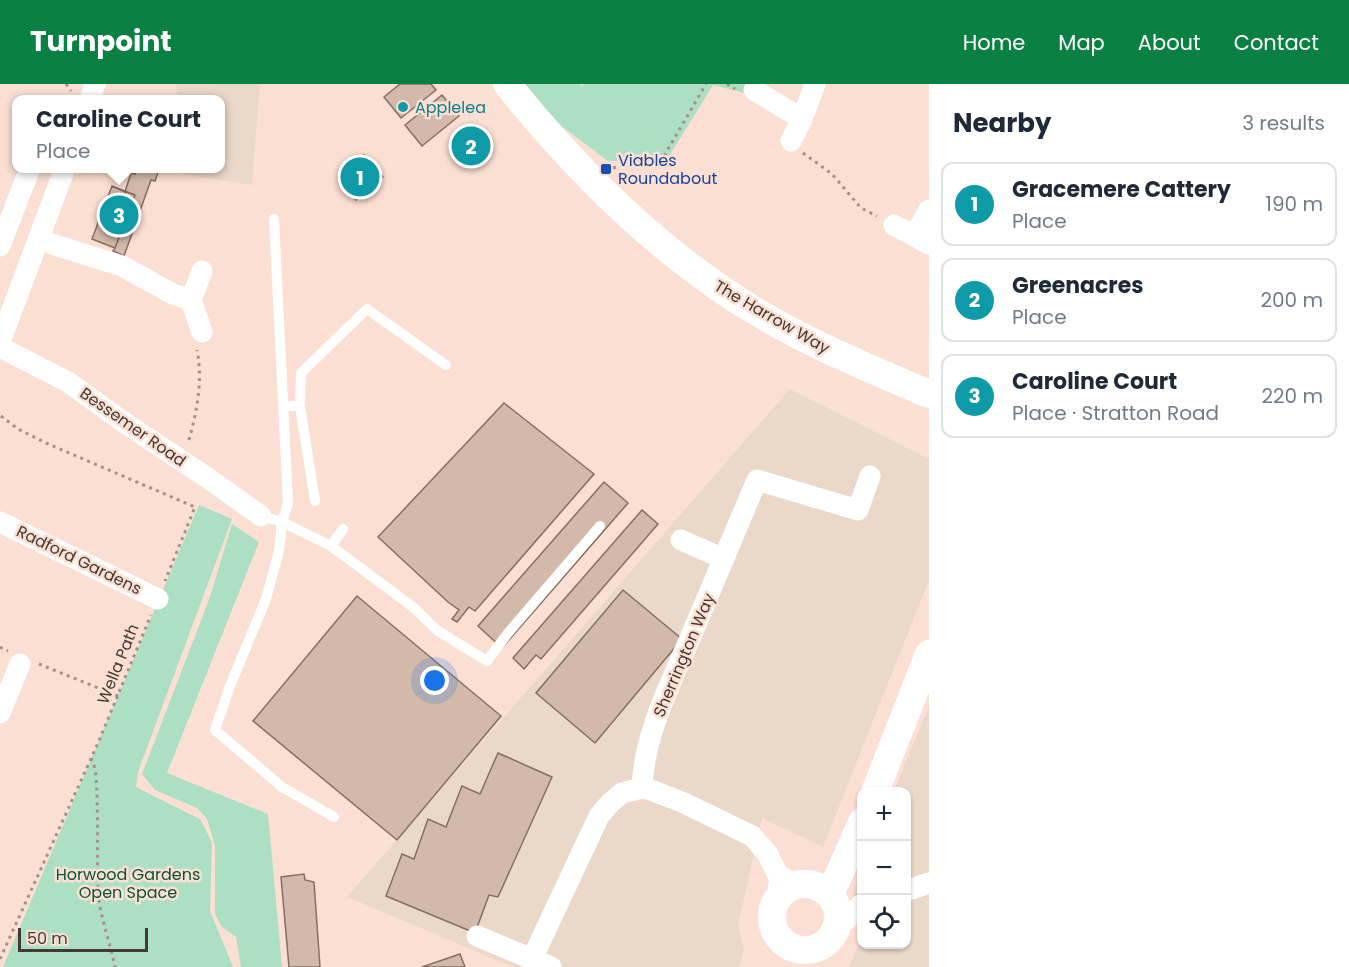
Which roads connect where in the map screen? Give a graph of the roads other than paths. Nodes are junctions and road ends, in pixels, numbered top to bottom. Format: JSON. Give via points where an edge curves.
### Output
{"nodes":[{"id":1,"x":507,"y":84,"type":"edge"},
{"id":2,"x":815,"y":84,"type":"edge"},
{"id":3,"x":754,"y":90,"type":"dead end"},
{"id":4,"x":802,"y":119,"type":"junction"},
{"id":5,"x":791,"y":141,"type":"road end"},
{"id":6,"x":28,"y":173,"type":"edge"},
{"id":7,"x":63,"y":173,"type":"edge"},
{"id":8,"x":929,"y":210,"type":"edge"},
{"id":9,"x":274,"y":219,"type":"dead end"},
{"id":10,"x":894,"y":225,"type":"road end"},
{"id":11,"x":39,"y":237,"type":"junction"},
{"id":12,"x":922,"y":240,"type":"edge"},
{"id":13,"x":0,"y":246,"type":"edge"},
{"id":14,"x":202,"y":272,"type":"dead end"},
{"id":15,"x":191,"y":300,"type":"junction"},
{"id":16,"x":199,"y":339,"type":"road end"},
{"id":17,"x":0,"y":342,"type":"edge"},
{"id":18,"x":0,"y":347,"type":"edge"},
{"id":19,"x":446,"y":365,"type":"dead end"},
{"id":20,"x":929,"y":394,"type":"edge"},
{"id":21,"x":283,"y":406,"type":"junction"},
{"id":22,"x":300,"y":406,"type":"junction"},
{"id":23,"x":870,"y":476,"type":"dead end"},
{"id":24,"x":315,"y":501,"type":"dead end"},
{"id":25,"x":261,"y":516,"type":"joint"},
{"id":26,"x":0,"y":522,"type":"edge"},
{"id":27,"x":282,"y":522,"type":"junction"},
{"id":28,"x":600,"y":526,"type":"dead end"},
{"id":29,"x":343,"y":529,"type":"dead end"},
{"id":30,"x":681,"y":540,"type":"dead end"},
{"id":31,"x":331,"y":546,"type":"junction"},
{"id":32,"x":724,"y":560,"type":"junction"},
{"id":33,"x":158,"y":599,"type":"road end"},
{"id":34,"x":929,"y":654,"type":"edge"},
{"id":35,"x":23,"y":660,"type":"road end"},
{"id":36,"x":0,"y":713,"type":"edge"},
{"id":37,"x":877,"y":787,"type":"edge"},
{"id":38,"x":642,"y":788,"type":"junction"},
{"id":39,"x":334,"y":817,"type":"dead end"},
{"id":40,"x":857,"y":831,"type":"edge"},
{"id":41,"x":929,"y":883,"type":"edge"},
{"id":42,"x":911,"y":889,"type":"edge"},
{"id":43,"x":821,"y":899,"type":"edge"},
{"id":44,"x":477,"y":936,"type":"dead end"},
{"id":45,"x":780,"y":938,"type":"junction"},
{"id":46,"x":807,"y":949,"type":"junction"},
{"id":47,"x":542,"y":963,"type":"edge"},
{"id":48,"x":778,"y":967,"type":"edge"},
{"id":49,"x":786,"y":967,"type":"edge"}],
"edges":[{"from":1,"to":20,"type":"street","name":"The Harrow Way","via":[[562,149],[620,208],[702,276],[804,338]]},
{"from":2,"to":4,"type":"street"},
{"from":3,"to":4,"type":"street"},
{"from":4,"to":5,"type":"street"},
{"from":6,"to":13,"type":"street"},
{"from":7,"to":11,"type":"street"},
{"from":8,"to":12,"type":"street"},
{"from":9,"to":21,"type":"lane"},
{"from":10,"to":12,"type":"street"},
{"from":11,"to":15,"type":"street","via":[[122,266]]},
{"from":11,"to":17,"type":"street"},
{"from":14,"to":15,"type":"street"},
{"from":15,"to":16,"type":"street"},
{"from":18,"to":25,"type":"street","name":"Bessemer Road","via":[[68,382]]},
{"from":19,"to":22,"type":"lane","via":[[367,309],[301,373]]},
{"from":21,"to":22,"type":"lane"},
{"from":21,"to":27,"type":"lane","via":[[288,503]]},
{"from":22,"to":24,"type":"lane"},
{"from":23,"to":32,"type":"street","name":"Sherrington Way","via":[[858,510],[757,480]]},
{"from":25,"to":27,"type":"lane"},
{"from":26,"to":33,"type":"street","name":"Radford Gardens"},
{"from":27,"to":31,"type":"lane"},
{"from":27,"to":39,"type":"lane","via":[[266,599],[215,730],[282,787]]},
{"from":28,"to":31,"type":"lane","via":[[488,661],[438,630]]},
{"from":29,"to":31,"type":"lane"},
{"from":30,"to":32,"type":"street"},
{"from":32,"to":38,"type":"street","name":"Sherrington Way","via":[[668,687],[648,748]]},
{"from":34,"to":37,"type":"street"},
{"from":35,"to":36,"type":"street"},
{"from":38,"to":43,"type":"street","via":[[684,803],[752,836],[766,853]]},
{"from":38,"to":47,"type":"street","via":[[621,794],[599,816]]},
{"from":40,"to":43,"type":"street","via":[[842,867]]},
{"from":41,"to":42,"type":"street"},
{"from":43,"to":45,"type":"street","via":[[773,909]]},
{"from":43,"to":46,"type":"street","via":[[829,939]]},
{"from":44,"to":47,"type":"street"},
{"from":45,"to":46,"type":"street","via":[[788,945]]},
{"from":45,"to":48,"type":"street"},
{"from":46,"to":49,"type":"street"}]}
